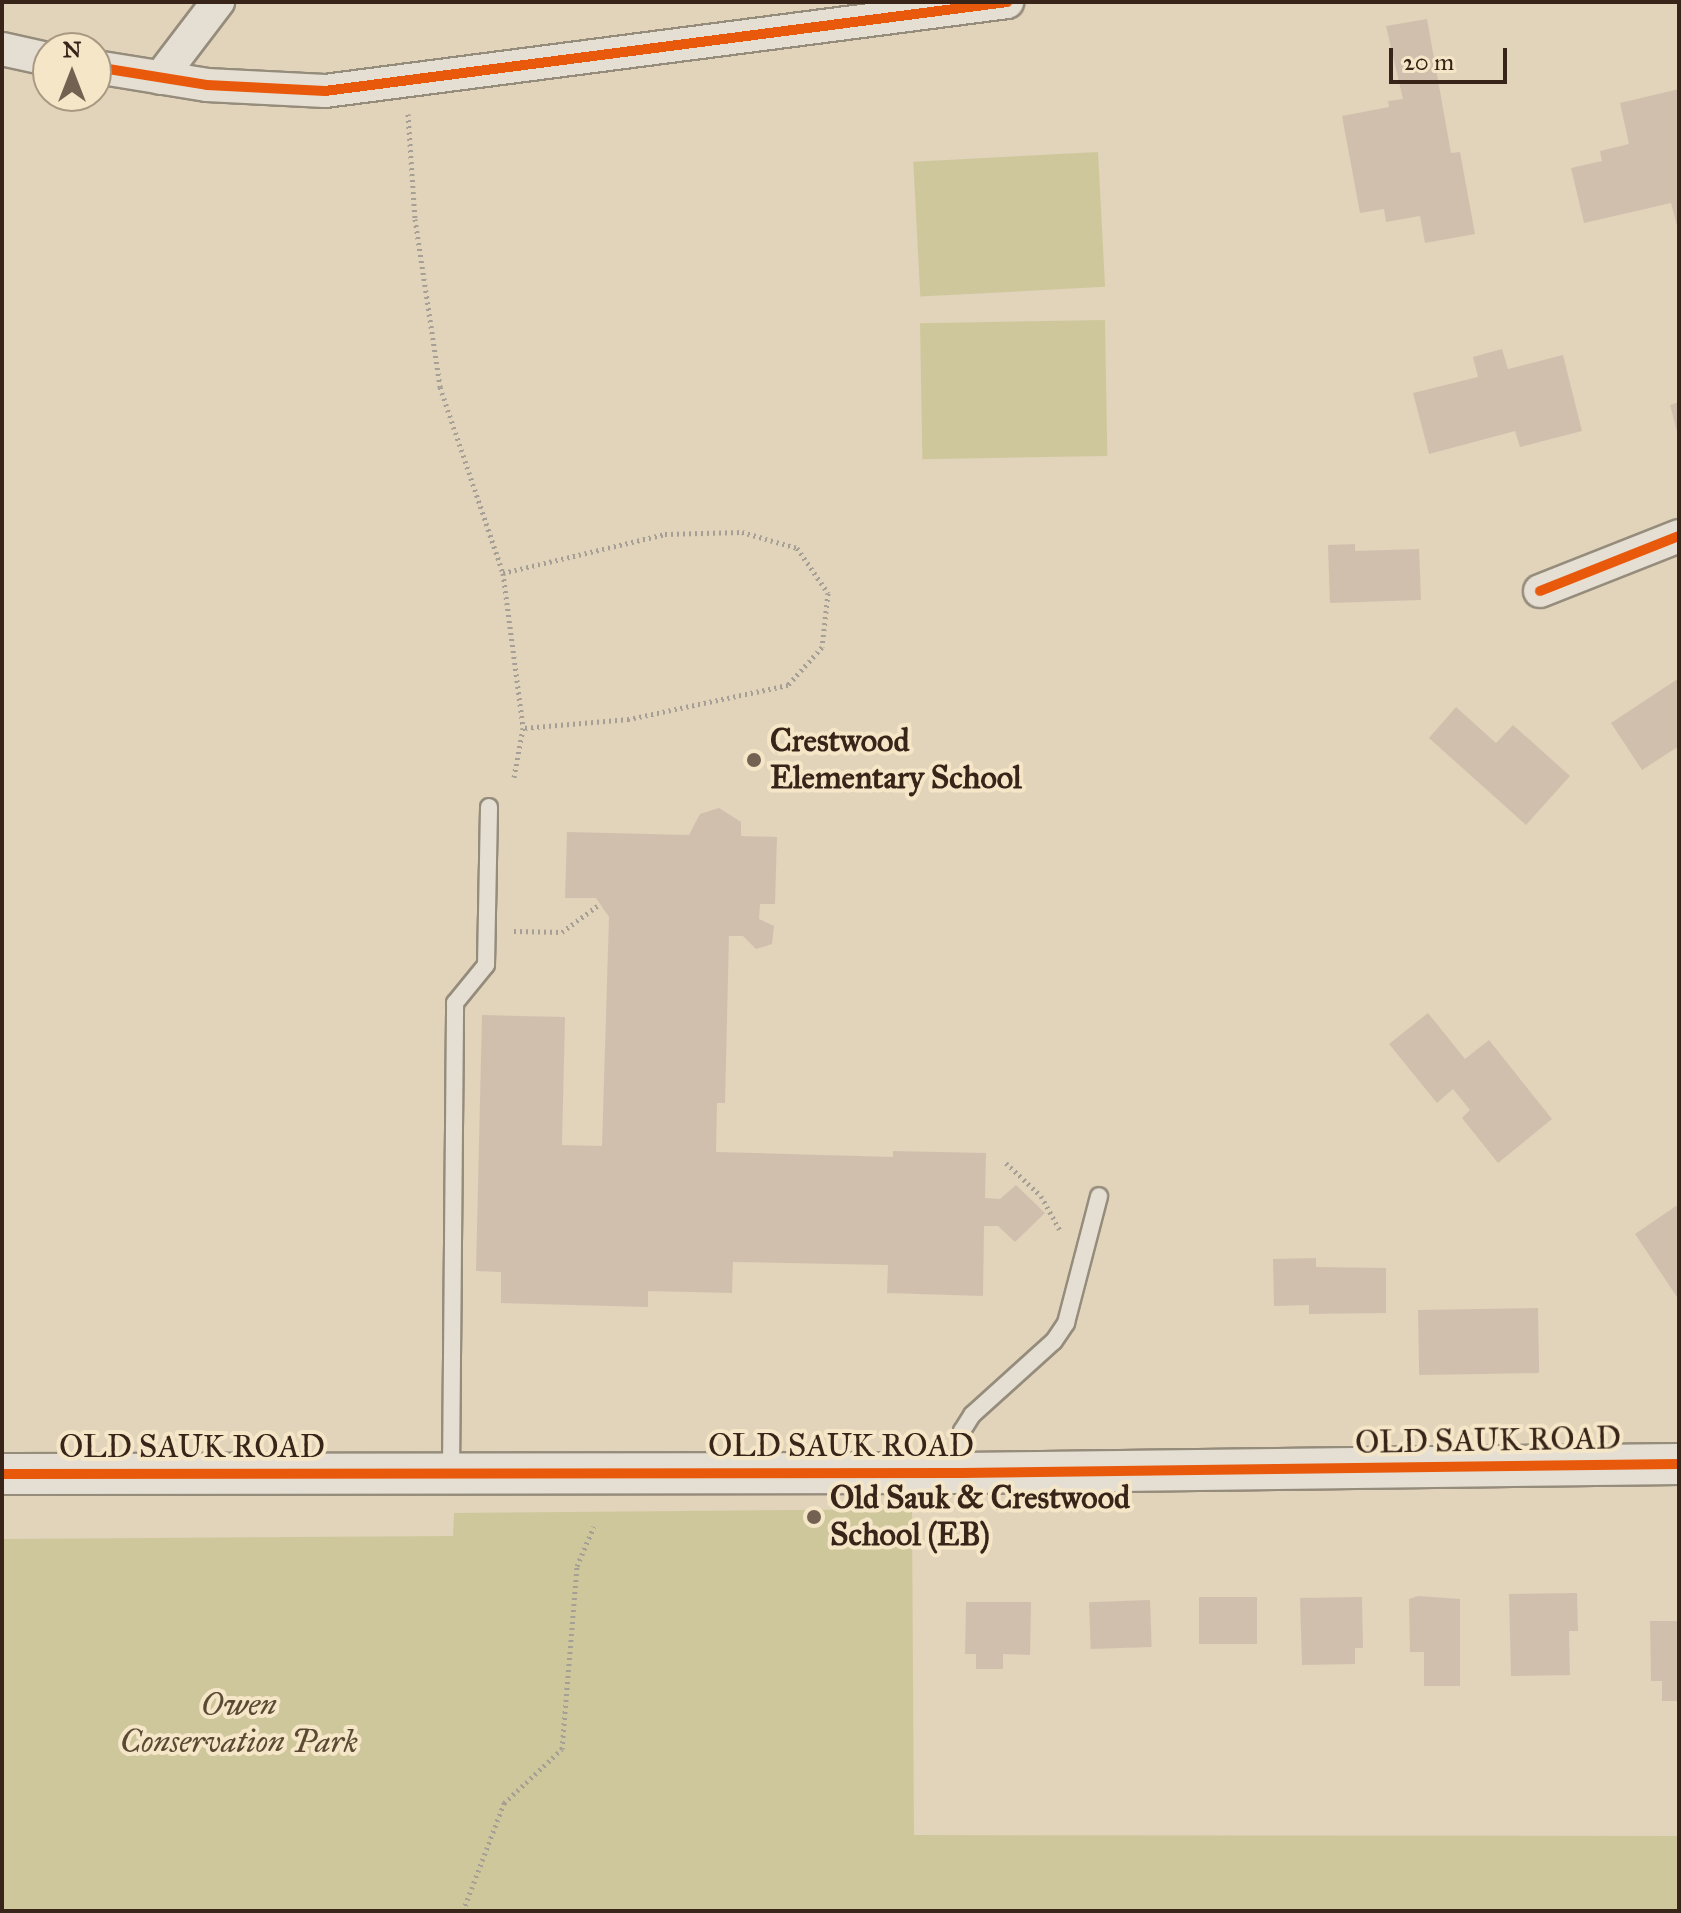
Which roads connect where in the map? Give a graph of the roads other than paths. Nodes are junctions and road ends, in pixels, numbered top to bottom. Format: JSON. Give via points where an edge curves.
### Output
{"nodes":[{"id":1,"x":218,"y":2,"type":"edge"},
{"id":2,"x":1007,"y":2,"type":"edge"},
{"id":3,"x":2,"y":49,"type":"edge"},
{"id":4,"x":32,"y":56,"type":"edge"},
{"id":5,"x":112,"y":70,"type":"edge"},
{"id":6,"x":160,"y":78,"type":"junction"},
{"id":7,"x":1679,"y":536,"type":"edge"},
{"id":8,"x":1540,"y":591,"type":"dead end"},
{"id":9,"x":489,"y":807,"type":"dead end"},
{"id":10,"x":1099,"y":1196,"type":"dead end"},
{"id":11,"x":1679,"y":1464,"type":"edge"},
{"id":12,"x":451,"y":1472,"type":"junction"},
{"id":13,"x":962,"y":1473,"type":"junction"},
{"id":14,"x":2,"y":1474,"type":"edge"}],
"edges":[{"from":1,"to":6,"type":"street"},
{"from":2,"to":6,"type":"street","via":[[325,91]]},
{"from":3,"to":4,"type":"street"},
{"from":5,"to":6,"type":"street"},
{"from":7,"to":8,"type":"street"},
{"from":9,"to":12,"type":"lane","via":[[486,965],[455,1003]]},
{"from":10,"to":13,"type":"lane","via":[[1066,1323],[1054,1341],[972,1415],[962,1431]]},
{"from":11,"to":13,"type":"street","name":"OLD SAUK ROAD"},
{"from":12,"to":13,"type":"street","name":"OLD SAUK ROAD"},
{"from":12,"to":14,"type":"street","name":"OLD SAUK ROAD"}]}
